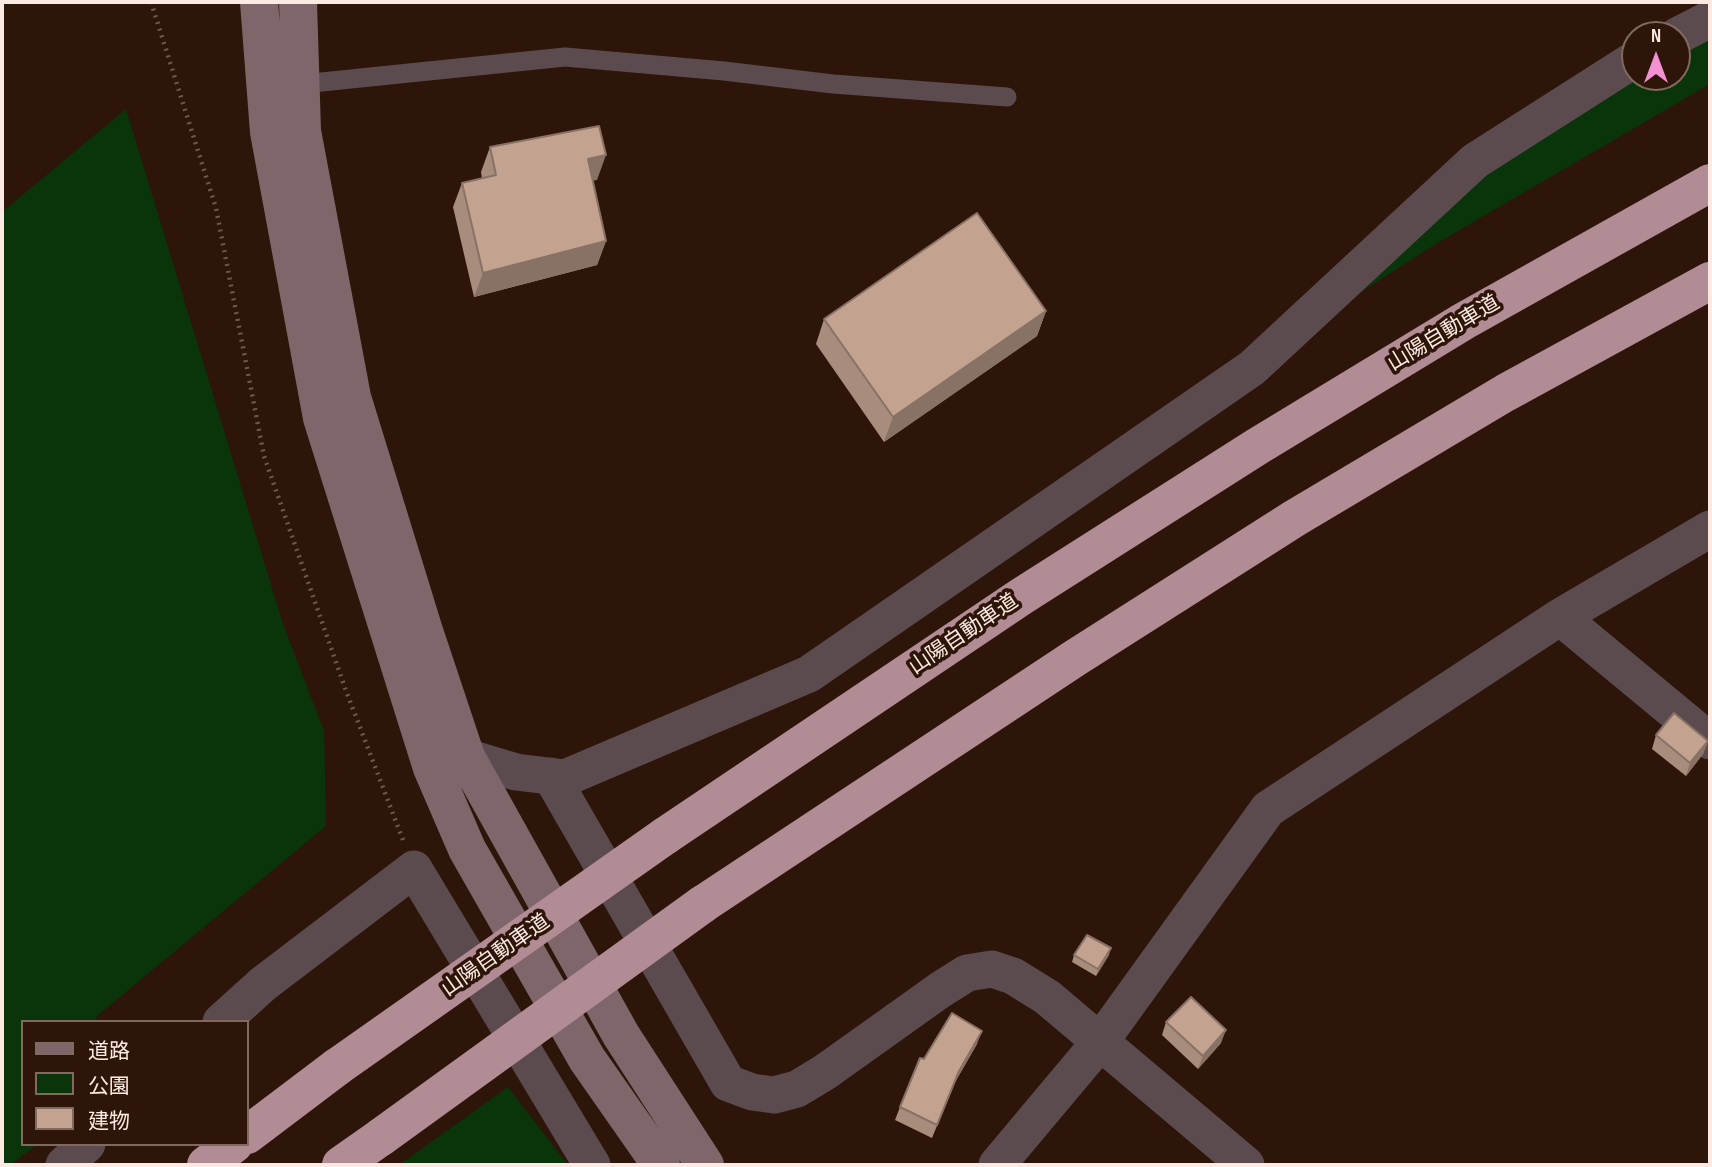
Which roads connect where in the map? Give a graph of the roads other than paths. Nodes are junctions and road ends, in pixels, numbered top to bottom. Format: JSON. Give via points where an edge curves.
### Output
{"nodes":[{"id":1,"x":259,"y":2,"type":"edge"},
{"id":2,"x":298,"y":2,"type":"edge"},
{"id":3,"x":1710,"y":19,"type":"edge"},
{"id":4,"x":1691,"y":29,"type":"edge"},
{"id":5,"x":1621,"y":68,"type":"edge"},
{"id":6,"x":302,"y":84,"type":"junction"},
{"id":7,"x":1007,"y":97,"type":"dead end"},
{"id":8,"x":1710,"y":183,"type":"edge"},
{"id":9,"x":1710,"y":281,"type":"edge"},
{"id":10,"x":1710,"y":529,"type":"edge"},
{"id":11,"x":1560,"y":617,"type":"junction"},
{"id":12,"x":1710,"y":741,"type":"edge"},
{"id":13,"x":466,"y":757,"type":"junction"},
{"id":14,"x":551,"y":776,"type":"junction"},
{"id":15,"x":223,"y":1020,"type":"edge"},
{"id":16,"x":1100,"y":1042,"type":"junction"},
{"id":17,"x":248,"y":1134,"type":"edge"},
{"id":18,"x":85,"y":1146,"type":"edge"},
{"id":19,"x":231,"y":1146,"type":"edge"},
{"id":20,"x":64,"y":1165,"type":"edge"},
{"id":21,"x":205,"y":1165,"type":"edge"},
{"id":22,"x":341,"y":1165,"type":"edge"},
{"id":23,"x":592,"y":1165,"type":"edge"},
{"id":24,"x":661,"y":1165,"type":"edge"},
{"id":25,"x":705,"y":1165,"type":"edge"},
{"id":26,"x":997,"y":1165,"type":"edge"},
{"id":27,"x":1246,"y":1165,"type":"edge"}],
"edges":[{"from":1,"to":24,"type":"street","via":[[269,132],[322,418],[432,768],[467,849],[587,1059]]},
{"from":2,"to":6,"type":"street"},
{"from":3,"to":4,"type":"street"},
{"from":5,"to":14,"type":"street","via":[[1475,161],[1252,368],[809,674],[565,778]]},
{"from":6,"to":7,"type":"lane","via":[[565,57]]},
{"from":6,"to":13,"type":"street","via":[[302,131],[352,397]]},
{"from":8,"to":17,"type":"highway","name":"山陽自動車道","bridge":true,"via":[[1464,321],[1023,596],[666,836]]},
{"from":9,"to":22,"type":"highway","bridge":true,"via":[[1505,393],[1294,518],[1075,657],[703,904]]},
{"from":10,"to":11,"type":"street"},
{"from":11,"to":12,"type":"street"},
{"from":11,"to":16,"type":"street","via":[[1268,809]]},
{"from":13,"to":14,"type":"street","via":[[516,772]]},
{"from":13,"to":25,"type":"street","via":[[621,1035]]},
{"from":14,"to":16,"type":"street","via":[[727,1083],[774,1095],[797,1089],[949,984],[967,973],[992,969],[1013,975],[1047,997]]},
{"from":15,"to":23,"type":"street","via":[[263,984],[414,869]]},
{"from":16,"to":26,"type":"street"},
{"from":16,"to":27,"type":"street"},
{"from":18,"to":20,"type":"street"},
{"from":19,"to":21,"type":"highway"}]}
